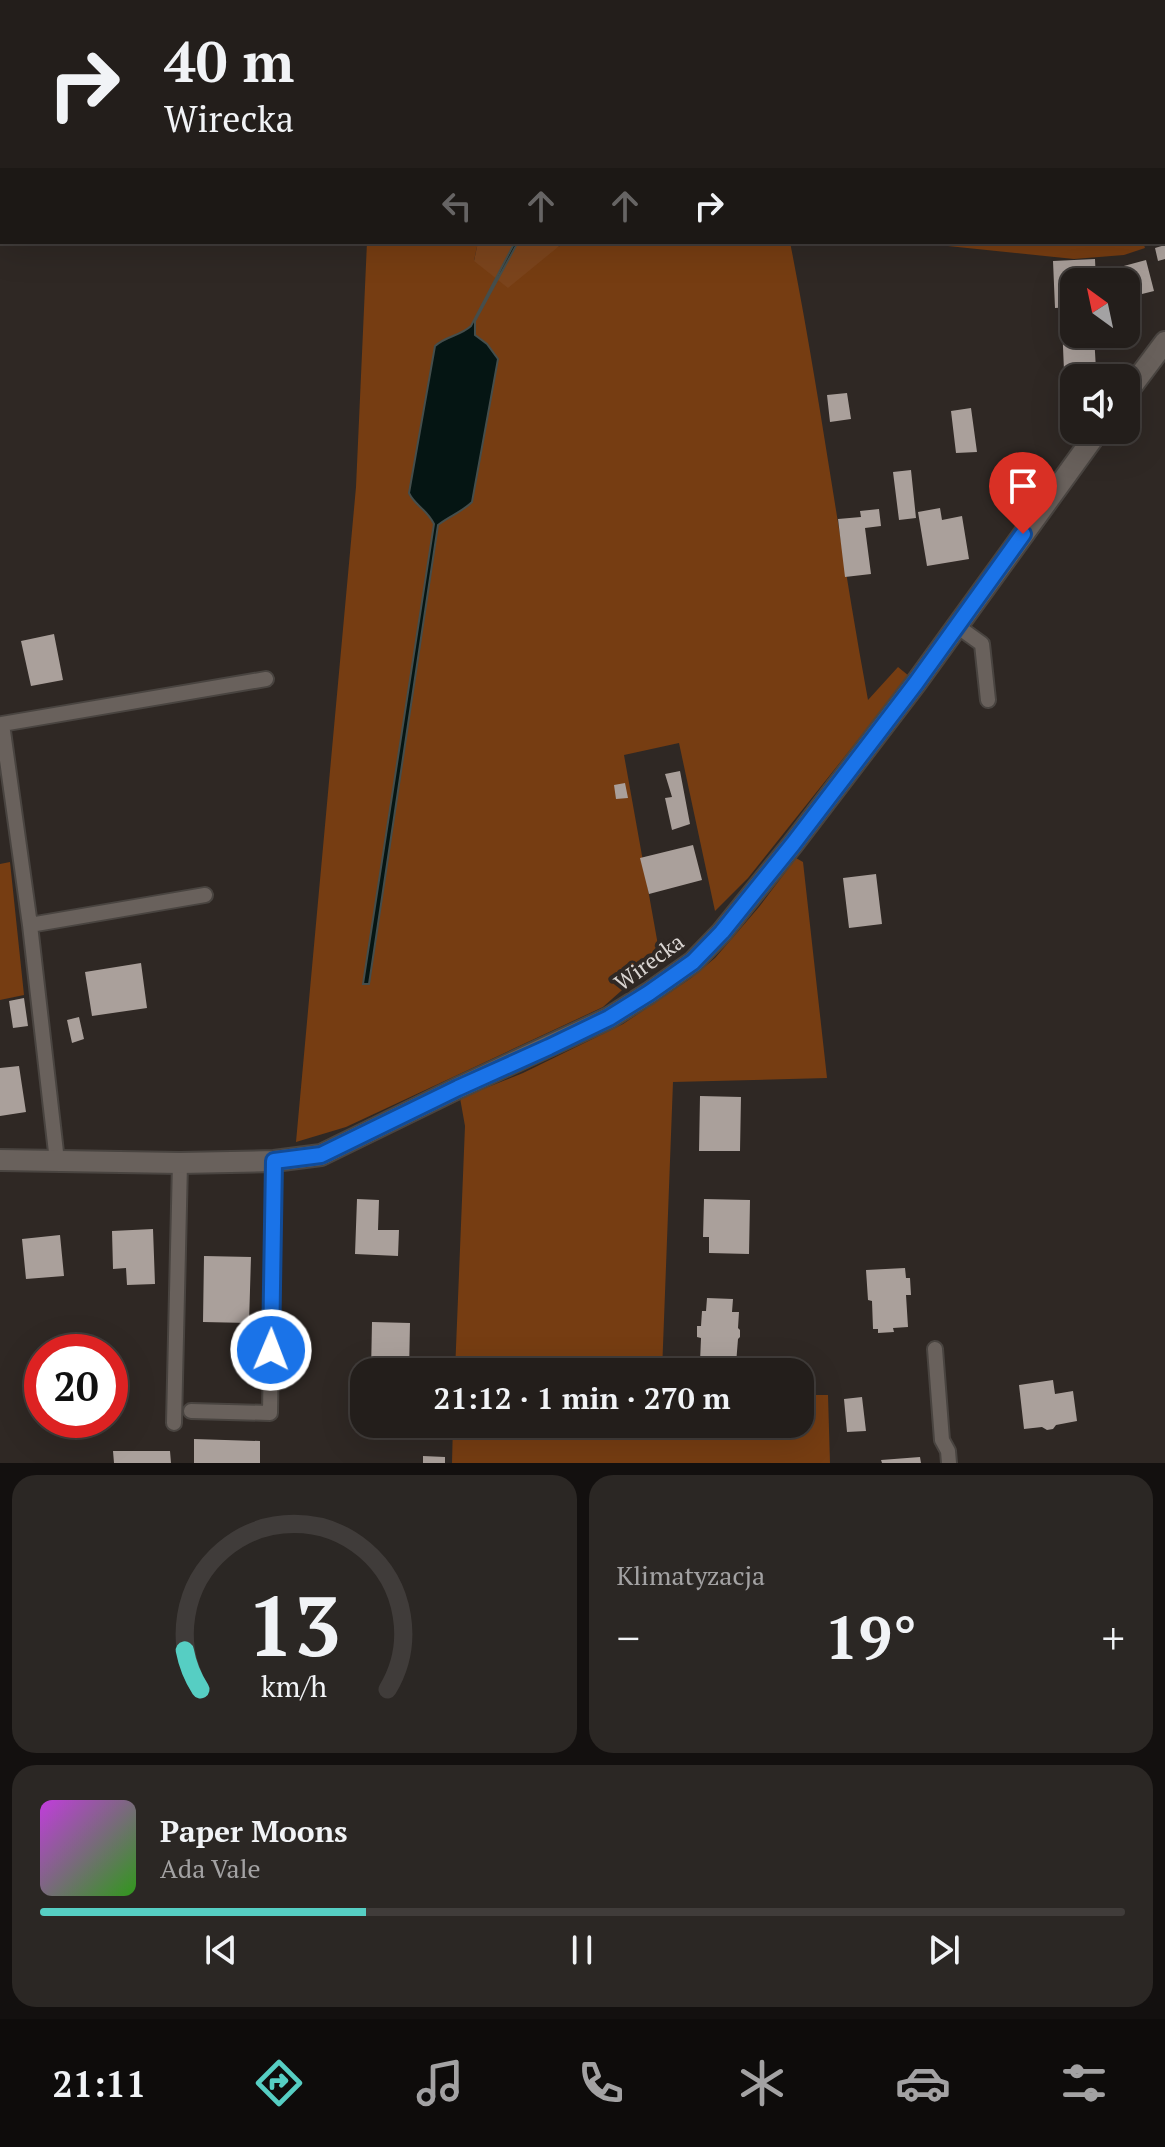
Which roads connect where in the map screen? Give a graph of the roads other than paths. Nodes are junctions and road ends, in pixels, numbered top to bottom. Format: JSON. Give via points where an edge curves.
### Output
{"nodes":[{"id":1,"x":1165,"y":342,"type":"edge"},
{"id":2,"x":1140,"y":375,"type":"edge"},
{"id":3,"x":1089,"y":444,"type":"edge"},
{"id":4,"x":957,"y":626,"type":"junction"},
{"id":5,"x":266,"y":679,"type":"dead end"},
{"id":6,"x":988,"y":700,"type":"dead end"},
{"id":7,"x":205,"y":895,"type":"dead end"},
{"id":8,"x":30,"y":925,"type":"junction"},
{"id":9,"x":0,"y":1160,"type":"edge"},
{"id":10,"x":57,"y":1161,"type":"junction"},
{"id":11,"x":274,"y":1161,"type":"junction"},
{"id":12,"x":180,"y":1163,"type":"junction"},
{"id":13,"x":935,"y":1349,"type":"dead end"},
{"id":14,"x":191,"y":1411,"type":"dead end"},
{"id":15,"x":174,"y":1423,"type":"dead end"},
{"id":16,"x":949,"y":1463,"type":"edge"}],
"edges":[{"from":1,"to":2,"type":"street"},
{"from":3,"to":4,"type":"street","name":"Wirecka"},
{"from":4,"to":6,"type":"lane","via":[[982,644]]},
{"from":4,"to":11,"type":"street","name":"Wirecka","via":[[793,844],[693,962],[609,1018],[549,1047],[321,1155]]},
{"from":5,"to":8,"type":"lane","via":[[2,724]]},
{"from":7,"to":8,"type":"lane"},
{"from":8,"to":10,"type":"lane"},
{"from":9,"to":10,"type":"street","name":"Wirecka"},
{"from":10,"to":12,"type":"street","name":"Wirecka"},
{"from":11,"to":12,"type":"street","name":"Wirecka"},
{"from":11,"to":14,"type":"lane","via":[[270,1413]]},
{"from":12,"to":15,"type":"lane"},
{"from":13,"to":16,"type":"lane","via":[[942,1440]]}]}
